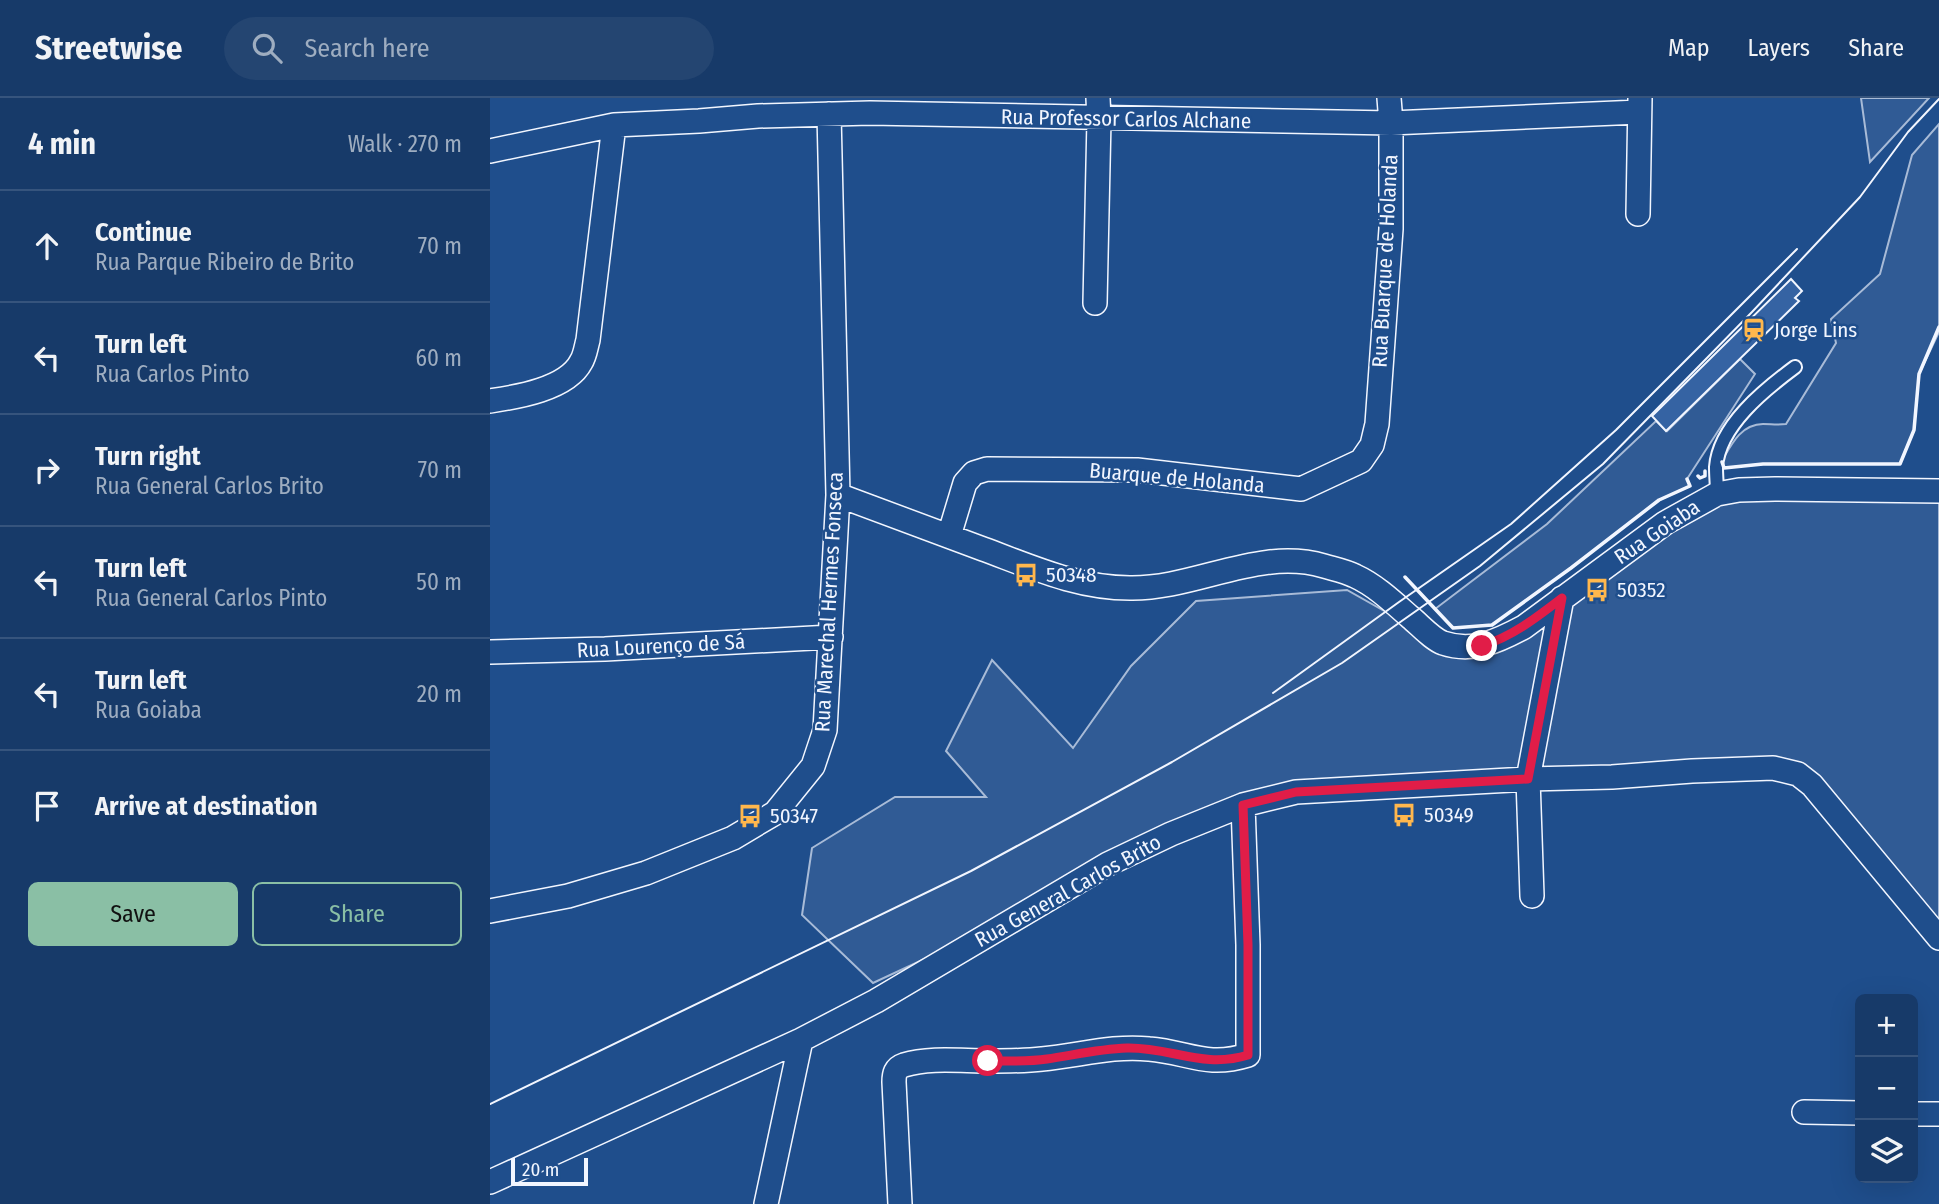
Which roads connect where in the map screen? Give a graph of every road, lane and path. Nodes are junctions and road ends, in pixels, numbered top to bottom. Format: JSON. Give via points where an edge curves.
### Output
{"nodes":[{"id":1,"x":1389,"y":98,"type":"edge"},
{"id":2,"x":1639,"y":105,"type":"edge"},
{"id":3,"x":1099,"y":108,"type":"edge"},
{"id":4,"x":829,"y":114,"type":"junction"},
{"id":5,"x":1391,"y":123,"type":"junction"},
{"id":6,"x":614,"y":125,"type":"junction"},
{"id":7,"x":490,"y":151,"type":"edge"},
{"id":8,"x":1638,"y":214,"type":"dead end"},
{"id":9,"x":1095,"y":303,"type":"dead end"},
{"id":10,"x":1795,"y":367,"type":"dead end"},
{"id":11,"x":490,"y":401,"type":"edge"},
{"id":12,"x":1377,"y":424,"type":"joint"},
{"id":13,"x":1939,"y":491,"type":"edge"},
{"id":14,"x":1717,"y":494,"type":"junction"},
{"id":15,"x":838,"y":495,"type":"junction"},
{"id":16,"x":949,"y":537,"type":"junction"},
{"id":17,"x":1562,"y":598,"type":"junction"},
{"id":18,"x":831,"y":637,"type":"junction"},
{"id":19,"x":490,"y":652,"type":"edge"},
{"id":20,"x":1528,"y":779,"type":"junction"},
{"id":21,"x":1243,"y":805,"type":"junction"},
{"id":22,"x":1532,"y":896,"type":"dead end"},
{"id":23,"x":490,"y":911,"type":"edge"},
{"id":24,"x":1939,"y":938,"type":"edge"},
{"id":25,"x":801,"y":1040,"type":"junction"},
{"id":26,"x":1804,"y":1112,"type":"dead end"},
{"id":27,"x":1855,"y":1113,"type":"edge"},
{"id":28,"x":1918,"y":1114,"type":"edge"},
{"id":29,"x":1939,"y":1115,"type":"edge"},
{"id":30,"x":490,"y":1182,"type":"edge"},
{"id":31,"x":766,"y":1204,"type":"edge"},
{"id":32,"x":900,"y":1204,"type":"edge"}],
"edges":[{"from":1,"to":5,"type":"street","name":"Rua Buarque de Holanda"},
{"from":2,"to":5,"type":"street","name":"Rua Professor Carlos Alchane"},
{"from":2,"to":8,"type":"street"},
{"from":3,"to":4,"type":"street","name":"Rua Professor Carlos Alchane"},
{"from":3,"to":5,"type":"street","name":"Rua Professor Carlos Alchane"},
{"from":3,"to":9,"type":"street"},
{"from":4,"to":6,"type":"street","name":"Rua Professor Carlos Alchane"},
{"from":4,"to":15,"type":"street","name":"Rua Marechal Hermes Fonseca"},
{"from":5,"to":12,"type":"street","name":"Rua Buarque de Holanda","via":[[1391,229]]},
{"from":6,"to":7,"type":"street","name":"Rua Professor Carlos Alchane"},
{"from":6,"to":11,"type":"street","via":[[588,340],[581,362],[571,375],[553,385]]},
{"from":10,"to":14,"type":"lane","via":[[1737,420],[1718,459]]},
{"from":12,"to":16,"type":"street","name":"Buarque de Holanda","via":[[1372,445],[1361,461],[1301,489],[1137,470],[988,469],[974,473],[965,483]]},
{"from":13,"to":14,"type":"street","name":"Rua Goiaba","via":[[1776,489]]},
{"from":14,"to":17,"type":"street","name":"Rua Goiaba","via":[[1665,523]]},
{"from":15,"to":16,"type":"street"},
{"from":15,"to":18,"type":"street","name":"Rua Marechal Hermes Fonseca"},
{"from":16,"to":17,"type":"street","name":"Rua Goiaba","via":[[1096,587],[1172,583],[1268,562],[1321,565],[1355,576],[1441,643],[1466,647],[1500,640]]},
{"from":17,"to":20,"type":"street"},
{"from":18,"to":19,"type":"street","name":"Rua Lourenço de Sá"},
{"from":18,"to":23,"type":"street","name":"Rua Marechal Hermes Fonseca","via":[[825,730],[813,766],[775,813],[733,838],[646,873],[568,896]]},
{"from":20,"to":21,"type":"street","name":"Rua General Carlos Brito","via":[[1296,792]]},
{"from":20,"to":22,"type":"street"},
{"from":20,"to":24,"type":"street","name":"Rua General Carlos Brito","via":[[1773,768],[1798,774]]},
{"from":21,"to":25,"type":"street","name":"Rua General Carlos Brito","via":[[1108,864]]},
{"from":21,"to":32,"type":"street","via":[[1248,1055],[1214,1061],[1128,1048],[1045,1059],[950,1060],[900,1067],[894,1074]]},
{"from":25,"to":30,"type":"street","name":"Rua General Carlos Brito"},
{"from":25,"to":31,"type":"street"},
{"from":26,"to":27,"type":"street"},
{"from":28,"to":29,"type":"street"}]}
